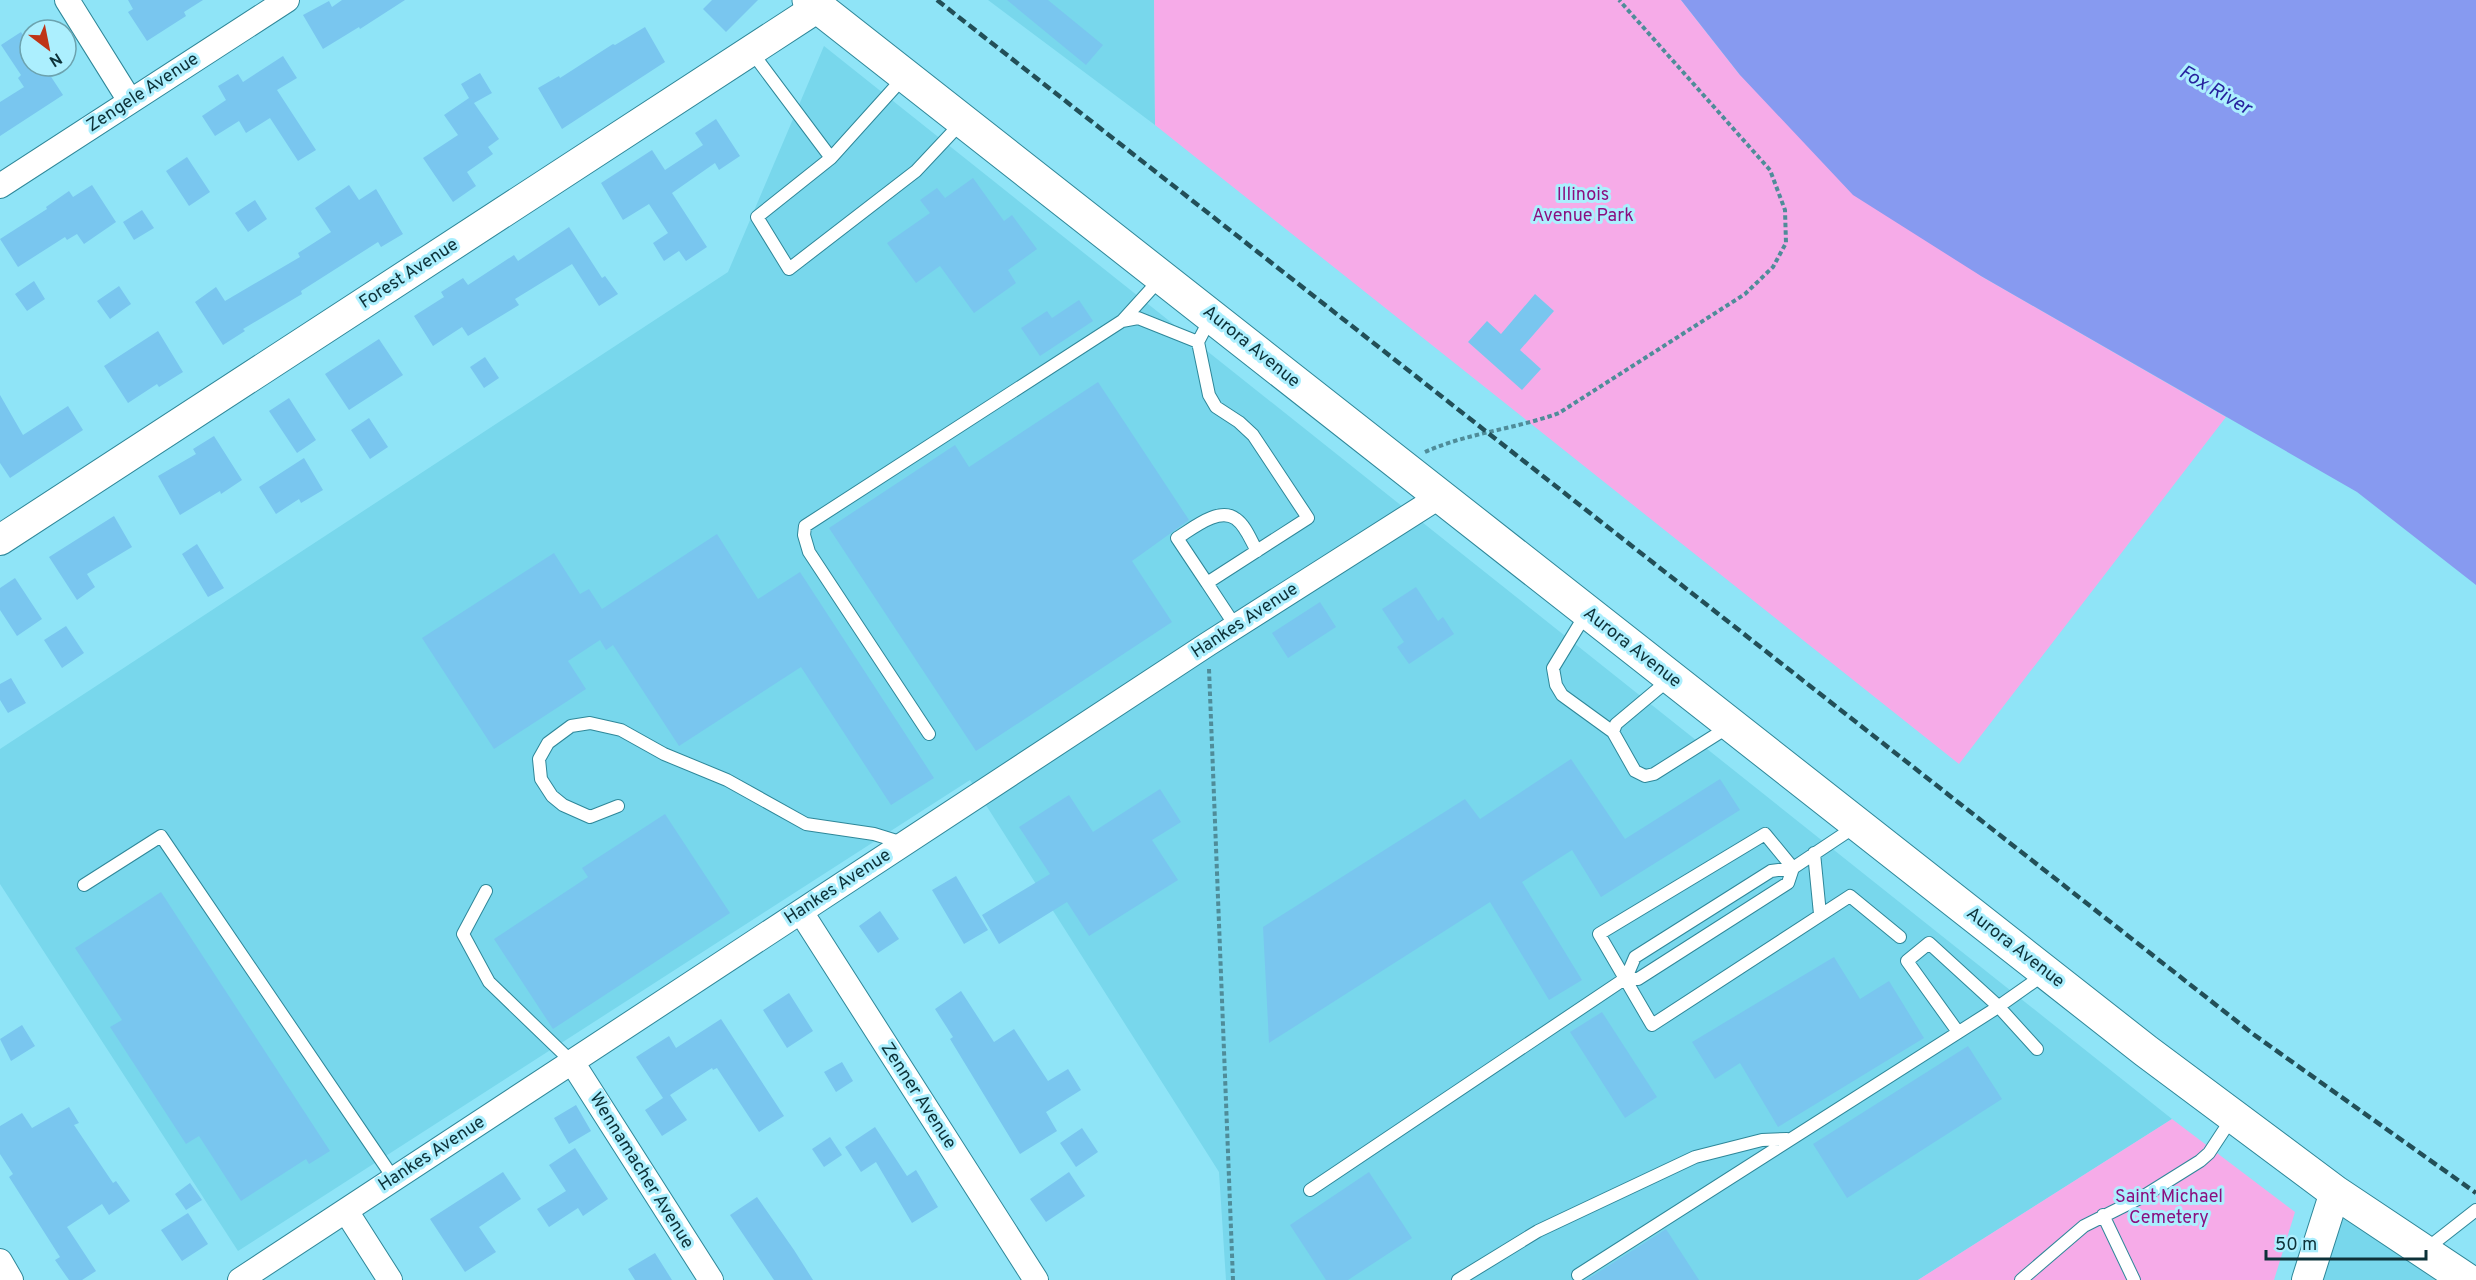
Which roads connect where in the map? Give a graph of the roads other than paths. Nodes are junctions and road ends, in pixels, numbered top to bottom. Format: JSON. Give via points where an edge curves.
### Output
{"nodes":[{"id":1,"x":67,"y":0,"type":"edge"},
{"id":2,"x":286,"y":0,"type":"edge"},
{"id":3,"x":813,"y":4,"type":"edge"},
{"id":4,"x":751,"y":51,"type":"junction"},
{"id":5,"x":905,"y":76,"type":"junction"},
{"id":6,"x":130,"y":101,"type":"junction"},
{"id":7,"x":963,"y":122,"type":"junction"},
{"id":8,"x":831,"y":158,"type":"junction"},
{"id":9,"x":0,"y":186,"type":"edge"},
{"id":10,"x":1162,"y":277,"type":"junction"},
{"id":11,"x":1122,"y":321,"type":"junction"},
{"id":12,"x":1205,"y":329,"type":"junction"},
{"id":13,"x":1439,"y":497,"type":"junction"},
{"id":14,"x":0,"y":540,"type":"edge"},
{"id":15,"x":1257,"y":551,"type":"junction"},
{"id":16,"x":1207,"y":583,"type":"junction"},
{"id":17,"x":1587,"y":612,"type":"junction"},
{"id":18,"x":1236,"y":627,"type":"junction"},
{"id":19,"x":1671,"y":678,"type":"junction"},
{"id":20,"x":1731,"y":725,"type":"junction"},
{"id":21,"x":1613,"y":732,"type":"junction"},
{"id":22,"x":929,"y":734,"type":"dead end"},
{"id":23,"x":618,"y":806,"type":"dead end"},
{"id":24,"x":1858,"y":825,"type":"junction"},
{"id":25,"x":904,"y":844,"type":"junction"},
{"id":26,"x":1814,"y":853,"type":"junction"},
{"id":27,"x":1793,"y":868,"type":"junction"},
{"id":28,"x":84,"y":885,"type":"dead end"},
{"id":29,"x":486,"y":891,"type":"dead end"},
{"id":30,"x":801,"y":912,"type":"junction"},
{"id":31,"x":1820,"y":914,"type":"junction"},
{"id":32,"x":1900,"y":938,"type":"dead end"},
{"id":33,"x":2047,"y":973,"type":"junction"},
{"id":34,"x":1626,"y":978,"type":"junction"},
{"id":35,"x":1998,"y":1006,"type":"junction"},
{"id":36,"x":1958,"y":1032,"type":"junction"},
{"id":37,"x":2037,"y":1049,"type":"dead end"},
{"id":38,"x":572,"y":1062,"type":"junction"},
{"id":39,"x":2233,"y":1117,"type":"junction"},
{"id":40,"x":1788,"y":1139,"type":"junction"},
{"id":41,"x":394,"y":1179,"type":"junction"},
{"id":42,"x":1310,"y":1190,"type":"dead end"},
{"id":43,"x":2335,"y":1192,"type":"junction"},
{"id":44,"x":346,"y":1210,"type":"junction"},
{"id":45,"x":2476,"y":1210,"type":"edge"},
{"id":46,"x":2103,"y":1215,"type":"junction"},
{"id":47,"x":2424,"y":1251,"type":"junction"},
{"id":48,"x":0,"y":1261,"type":"edge"},
{"id":49,"x":1578,"y":1275,"type":"dead end"},
{"id":50,"x":12,"y":1280,"type":"edge"},
{"id":51,"x":240,"y":1280,"type":"edge"},
{"id":52,"x":390,"y":1280,"type":"edge"},
{"id":53,"x":711,"y":1280,"type":"edge"},
{"id":54,"x":1036,"y":1280,"type":"edge"},
{"id":55,"x":1458,"y":1280,"type":"edge"},
{"id":56,"x":2021,"y":1280,"type":"edge"},
{"id":57,"x":2134,"y":1280,"type":"edge"},
{"id":58,"x":2307,"y":1280,"type":"edge"},
{"id":59,"x":2467,"y":1280,"type":"edge"}],
"edges":[{"from":1,"to":6,"type":"street"},
{"from":2,"to":6,"type":"street","name":"Zengele Avenue"},
{"from":3,"to":4,"type":"street","name":"Forest Avenue"},
{"from":3,"to":5,"type":"main road","name":"Aurora Avenue"},
{"from":4,"to":8,"type":"lane"},
{"from":4,"to":14,"type":"street","name":"Forest Avenue"},
{"from":5,"to":7,"type":"main road","name":"Aurora Avenue"},
{"from":5,"to":8,"type":"lane"},
{"from":6,"to":9,"type":"street","name":"Zengele Avenue"},
{"from":7,"to":8,"type":"lane","via":[[916,171],[789,269],[757,217]]},
{"from":7,"to":10,"type":"main road","name":"Aurora Avenue"},
{"from":10,"to":11,"type":"lane"},
{"from":10,"to":12,"type":"main road","name":"Aurora Avenue"},
{"from":11,"to":12,"type":"lane","via":[[1138,318]]},
{"from":11,"to":22,"type":"lane","via":[[806,526],[804,535],[809,552]]},
{"from":12,"to":13,"type":"main road","name":"Aurora Avenue"},
{"from":12,"to":15,"type":"lane","via":[[1209,395],[1216,407],[1253,435],[1308,518]]},
{"from":13,"to":17,"type":"main road","name":"Aurora Avenue"},
{"from":13,"to":18,"type":"street","name":"Hankes Avenue"},
{"from":15,"to":16,"type":"lane"},
{"from":15,"to":16,"type":"lane","via":[[1236,518],[1227,515],[1215,516],[1177,538]]},
{"from":16,"to":18,"type":"lane"},
{"from":17,"to":19,"type":"main road","name":"Aurora Avenue"},
{"from":17,"to":21,"type":"lane","via":[[1553,668],[1556,685],[1562,695]]},
{"from":18,"to":25,"type":"street","name":"Hankes Avenue"},
{"from":19,"to":20,"type":"main road","name":"Aurora Avenue"},
{"from":19,"to":21,"type":"lane","via":[[1616,724]]},
{"from":20,"to":21,"type":"lane","via":[[1645,776],[1635,771]]},
{"from":20,"to":24,"type":"main road","name":"Aurora Avenue"},
{"from":23,"to":25,"type":"lane","via":[[590,817],[563,806],[541,778],[538,759],[548,743],[580,724],[621,730],[664,754],[727,780],[806,824],[874,834]]},
{"from":24,"to":26,"type":"lane"},
{"from":24,"to":33,"type":"main road","name":"Aurora Avenue"},
{"from":25,"to":30,"type":"street","name":"Hankes Avenue"},
{"from":26,"to":27,"type":"lane"},
{"from":26,"to":31,"type":"lane"},
{"from":27,"to":34,"type":"lane","via":[[1788,883],[1638,979]]},
{"from":27,"to":34,"type":"lane","via":[[1771,871],[1635,957]]},
{"from":27,"to":34,"type":"lane","via":[[1765,834],[1599,934]]},
{"from":28,"to":41,"type":"lane","via":[[161,836]]},
{"from":29,"to":38,"type":"lane","via":[[463,934],[489,982]]},
{"from":30,"to":38,"type":"street","name":"Hankes Avenue"},
{"from":30,"to":54,"type":"street","name":"Zenner Avenue"},
{"from":31,"to":32,"type":"lane","via":[[1850,896]]},
{"from":31,"to":34,"type":"lane","via":[[1652,1025]]},
{"from":33,"to":35,"type":"lane"},
{"from":33,"to":39,"type":"main road","name":"Aurora Avenue"},
{"from":34,"to":42,"type":"lane"},
{"from":35,"to":36,"type":"lane"},
{"from":35,"to":36,"type":"lane","via":[[1929,943],[1907,961]]},
{"from":35,"to":37,"type":"lane"},
{"from":36,"to":40,"type":"lane"},
{"from":38,"to":41,"type":"street","name":"Hankes Avenue"},
{"from":38,"to":53,"type":"street","name":"Wennamacher Avenue"},
{"from":39,"to":43,"type":"main road","name":"Aurora Avenue"},
{"from":39,"to":46,"type":"lane","via":[[2209,1153],[2188,1170]]},
{"from":40,"to":49,"type":"lane"},
{"from":40,"to":55,"type":"lane","via":[[1762,1140],[1695,1157],[1538,1231]]},
{"from":41,"to":44,"type":"street","name":"Hankes Avenue"},
{"from":43,"to":47,"type":"main road","name":"Aurora Avenue"},
{"from":43,"to":58,"type":"street"},
{"from":44,"to":51,"type":"street","name":"Hankes Avenue"},
{"from":44,"to":52,"type":"street"},
{"from":45,"to":47,"type":"lane"},
{"from":46,"to":56,"type":"lane","via":[[2084,1226]]},
{"from":46,"to":57,"type":"lane"},
{"from":47,"to":59,"type":"main road","name":"Aurora Avenue"},
{"from":48,"to":50,"type":"street"}]}
